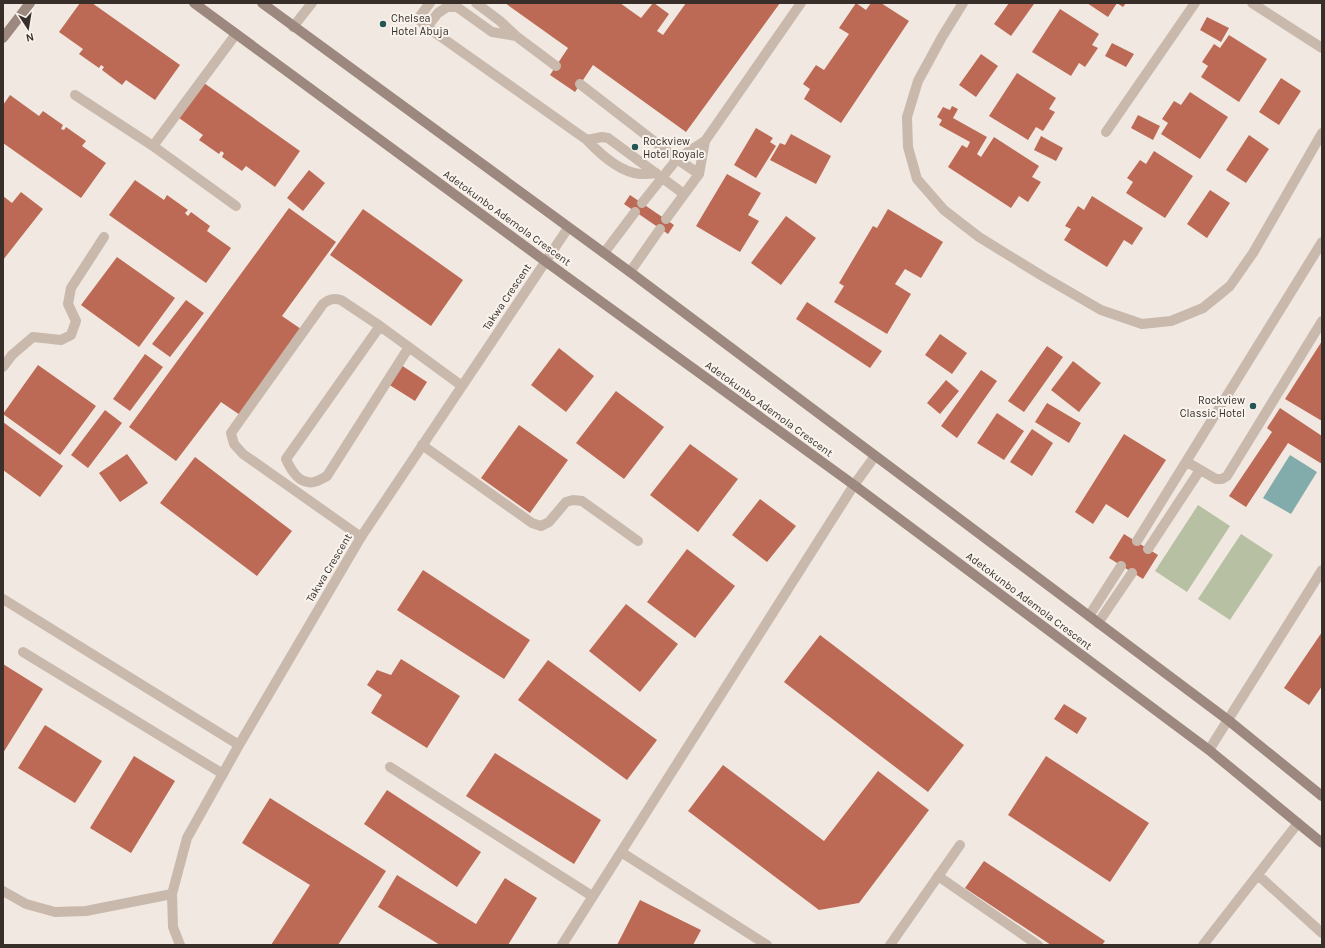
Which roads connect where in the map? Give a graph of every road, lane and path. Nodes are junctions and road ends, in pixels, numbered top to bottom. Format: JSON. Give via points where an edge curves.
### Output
{"nodes":[{"id":1,"x":30,"y":3,"type":"edge"},
{"id":2,"x":194,"y":3,"type":"edge"},
{"id":3,"x":262,"y":3,"type":"edge"},
{"id":4,"x":312,"y":3,"type":"edge"},
{"id":5,"x":430,"y":3,"type":"edge"},
{"id":6,"x":476,"y":3,"type":"edge"},
{"id":7,"x":801,"y":3,"type":"edge"},
{"id":8,"x":963,"y":3,"type":"edge"},
{"id":9,"x":1195,"y":3,"type":"edge"},
{"id":10,"x":1252,"y":3,"type":"edge"},
{"id":11,"x":293,"y":26,"type":"junction"},
{"id":12,"x":427,"y":27,"type":"junction"},
{"id":13,"x":236,"y":34,"type":"junction"},
{"id":14,"x":516,"y":36,"type":"junction"},
{"id":15,"x":3,"y":38,"type":"edge"},
{"id":16,"x":1322,"y":48,"type":"edge"},
{"id":17,"x":556,"y":66,"type":"dead end"},
{"id":18,"x":580,"y":84,"type":"dead end"},
{"id":19,"x":75,"y":95,"type":"dead end"},
{"id":20,"x":1106,"y":132,"type":"dead end"},
{"id":21,"x":1322,"y":133,"type":"edge"},
{"id":22,"x":587,"y":140,"type":"junction"},
{"id":23,"x":706,"y":141,"type":"junction"},
{"id":24,"x":153,"y":146,"type":"junction"},
{"id":25,"x":677,"y":159,"type":"junction"},
{"id":26,"x":699,"y":174,"type":"junction"},
{"id":27,"x":659,"y":176,"type":"junction"},
{"id":28,"x":684,"y":194,"type":"junction"},
{"id":29,"x":642,"y":203,"type":"dead end"},
{"id":30,"x":236,"y":206,"type":"dead end"},
{"id":31,"x":635,"y":212,"type":"dead end"},
{"id":32,"x":666,"y":219,"type":"dead end"},
{"id":33,"x":568,"y":228,"type":"junction"},
{"id":34,"x":660,"y":229,"type":"dead end"},
{"id":35,"x":104,"y":237,"type":"dead end"},
{"id":36,"x":1322,"y":242,"type":"edge"},
{"id":37,"x":604,"y":253,"type":"junction"},
{"id":38,"x":545,"y":261,"type":"junction"},
{"id":39,"x":630,"y":272,"type":"junction"},
{"id":40,"x":1322,"y":321,"type":"edge"},
{"id":41,"x":380,"y":326,"type":"junction"},
{"id":42,"x":409,"y":347,"type":"junction"},
{"id":43,"x":3,"y":366,"type":"edge"},
{"id":44,"x":462,"y":386,"type":"junction"},
{"id":45,"x":422,"y":445,"type":"junction"},
{"id":46,"x":875,"y":456,"type":"junction"},
{"id":47,"x":1187,"y":462,"type":"junction"},
{"id":48,"x":1200,"y":470,"type":"junction"},
{"id":49,"x":854,"y":485,"type":"junction"},
{"id":50,"x":361,"y":537,"type":"junction"},
{"id":51,"x":638,"y":541,"type":"dead end"},
{"id":52,"x":1137,"y":541,"type":"dead end"},
{"id":53,"x":1148,"y":548,"type":"dead end"},
{"id":54,"x":1121,"y":566,"type":"dead end"},
{"id":55,"x":1322,"y":570,"type":"edge"},
{"id":56,"x":1132,"y":573,"type":"dead end"},
{"id":57,"x":3,"y":599,"type":"edge"},
{"id":58,"x":1089,"y":616,"type":"junction"},
{"id":59,"x":1098,"y":623,"type":"junction"},
{"id":60,"x":23,"y":652,"type":"dead end"},
{"id":61,"x":1228,"y":720,"type":"junction"},
{"id":62,"x":239,"y":745,"type":"junction"},
{"id":63,"x":1209,"y":750,"type":"junction"},
{"id":64,"x":390,"y":767,"type":"dead end"},
{"id":65,"x":223,"y":774,"type":"junction"},
{"id":66,"x":1322,"y":796,"type":"edge"},
{"id":67,"x":1298,"y":823,"type":"junction"},
{"id":68,"x":1322,"y":842,"type":"edge"},
{"id":69,"x":960,"y":844,"type":"dead end"},
{"id":70,"x":621,"y":852,"type":"junction"},
{"id":71,"x":1258,"y":875,"type":"junction"},
{"id":72,"x":938,"y":876,"type":"junction"},
{"id":73,"x":3,"y":891,"type":"edge"},
{"id":74,"x":172,"y":894,"type":"junction"},
{"id":75,"x":592,"y":896,"type":"junction"},
{"id":76,"x":1322,"y":933,"type":"edge"},
{"id":77,"x":180,"y":945,"type":"edge"},
{"id":78,"x":562,"y":945,"type":"edge"},
{"id":79,"x":767,"y":945,"type":"edge"},
{"id":80,"x":890,"y":945,"type":"edge"},
{"id":81,"x":1038,"y":945,"type":"edge"},
{"id":82,"x":1203,"y":945,"type":"edge"}],
"edges":[{"from":1,"to":15,"type":"main road"},
{"from":2,"to":13,"type":"main road","name":"Adetokunbo Ademola Crescent"},
{"from":3,"to":11,"type":"main road"},
{"from":4,"to":11,"type":"street"},
{"from":5,"to":12,"type":"street","via":[[420,16],[421,22]]},
{"from":6,"to":14,"type":"street"},
{"from":7,"to":23,"type":"street"},
{"from":8,"to":21,"type":"street","via":[[918,81],[907,117],[908,147],[917,179],[944,210],[979,237],[1101,310],[1142,324],[1171,321],[1203,308],[1230,286],[1253,254]]},
{"from":9,"to":20,"type":"street"},
{"from":10,"to":16,"type":"street"},
{"from":11,"to":33,"type":"main road"},
{"from":12,"to":14,"type":"street","via":[[438,13],[447,7],[457,7],[492,32]]},
{"from":12,"to":22,"type":"street"},
{"from":13,"to":24,"type":"street"},
{"from":13,"to":38,"type":"main road","name":"Adetokunbo Ademola Crescent"},
{"from":14,"to":17,"type":"street"},
{"from":18,"to":25,"type":"street"},
{"from":19,"to":24,"type":"street"},
{"from":22,"to":27,"type":"street","via":[[597,151],[622,169]]},
{"from":22,"to":27,"type":"street","via":[[608,138]]},
{"from":23,"to":25,"type":"street"},
{"from":23,"to":26,"type":"street"},
{"from":24,"to":30,"type":"street"},
{"from":25,"to":26,"type":"street"},
{"from":25,"to":27,"type":"street"},
{"from":26,"to":28,"type":"street"},
{"from":27,"to":28,"type":"street"},
{"from":27,"to":29,"type":"street"},
{"from":28,"to":32,"type":"street"},
{"from":31,"to":37,"type":"street"},
{"from":33,"to":37,"type":"main road"},
{"from":33,"to":38,"type":"street","name":"Takwa Crescent"},
{"from":34,"to":39,"type":"street"},
{"from":35,"to":43,"type":"street","via":[[71,288],[68,304],[76,321],[71,335],[61,340],[33,337]]},
{"from":36,"to":47,"type":"street"},
{"from":37,"to":39,"type":"main road"},
{"from":38,"to":44,"type":"street","name":"Takwa Crescent"},
{"from":38,"to":49,"type":"main road","name":"Adetokunbo Ademola Crescent"},
{"from":39,"to":46,"type":"main road"},
{"from":40,"to":48,"type":"street","via":[[1227,476],[1222,480],[1216,479]]},
{"from":41,"to":42,"type":"street"},
{"from":41,"to":42,"type":"street","via":[[286,459],[295,475],[308,482],[316,482],[327,476]]},
{"from":41,"to":50,"type":"street","via":[[341,300],[334,298],[323,304],[231,433],[234,444],[243,454]]},
{"from":42,"to":44,"type":"street"},
{"from":44,"to":45,"type":"street","name":"Takwa Crescent"},
{"from":45,"to":50,"type":"street","name":"Takwa Crescent"},
{"from":45,"to":51,"type":"street","via":[[532,523],[541,526],[549,522],[566,502],[578,500]]},
{"from":46,"to":49,"type":"street"},
{"from":46,"to":58,"type":"main road"},
{"from":47,"to":48,"type":"street"},
{"from":47,"to":52,"type":"street"},
{"from":48,"to":53,"type":"street"},
{"from":49,"to":63,"type":"main road","name":"Adetokunbo Ademola Crescent"},
{"from":49,"to":70,"type":"street"},
{"from":50,"to":62,"type":"street","name":"Takwa Crescent"},
{"from":54,"to":58,"type":"street"},
{"from":55,"to":61,"type":"street"},
{"from":56,"to":59,"type":"street"},
{"from":57,"to":62,"type":"street"},
{"from":58,"to":59,"type":"main road"},
{"from":59,"to":61,"type":"main road"},
{"from":60,"to":65,"type":"street"},
{"from":61,"to":63,"type":"street"},
{"from":61,"to":66,"type":"main road"},
{"from":62,"to":65,"type":"street","name":"Takwa Crescent"},
{"from":63,"to":67,"type":"main road","name":"Adetokunbo Ademola Crescent"},
{"from":64,"to":75,"type":"street"},
{"from":65,"to":74,"type":"street","name":"Takwa Crescent","via":[[187,838]]},
{"from":67,"to":68,"type":"main road","name":"Adetokunbo Ademola Crescent"},
{"from":67,"to":71,"type":"street"},
{"from":69,"to":72,"type":"street"},
{"from":70,"to":75,"type":"street"},
{"from":70,"to":79,"type":"street"},
{"from":71,"to":76,"type":"street"},
{"from":71,"to":82,"type":"street"},
{"from":72,"to":80,"type":"street"},
{"from":72,"to":81,"type":"street"},
{"from":73,"to":74,"type":"street","via":[[26,904],[55,912],[86,911]]},
{"from":74,"to":77,"type":"street","name":"Takwa Crescent","via":[[173,927]]},
{"from":75,"to":78,"type":"street"}]}
